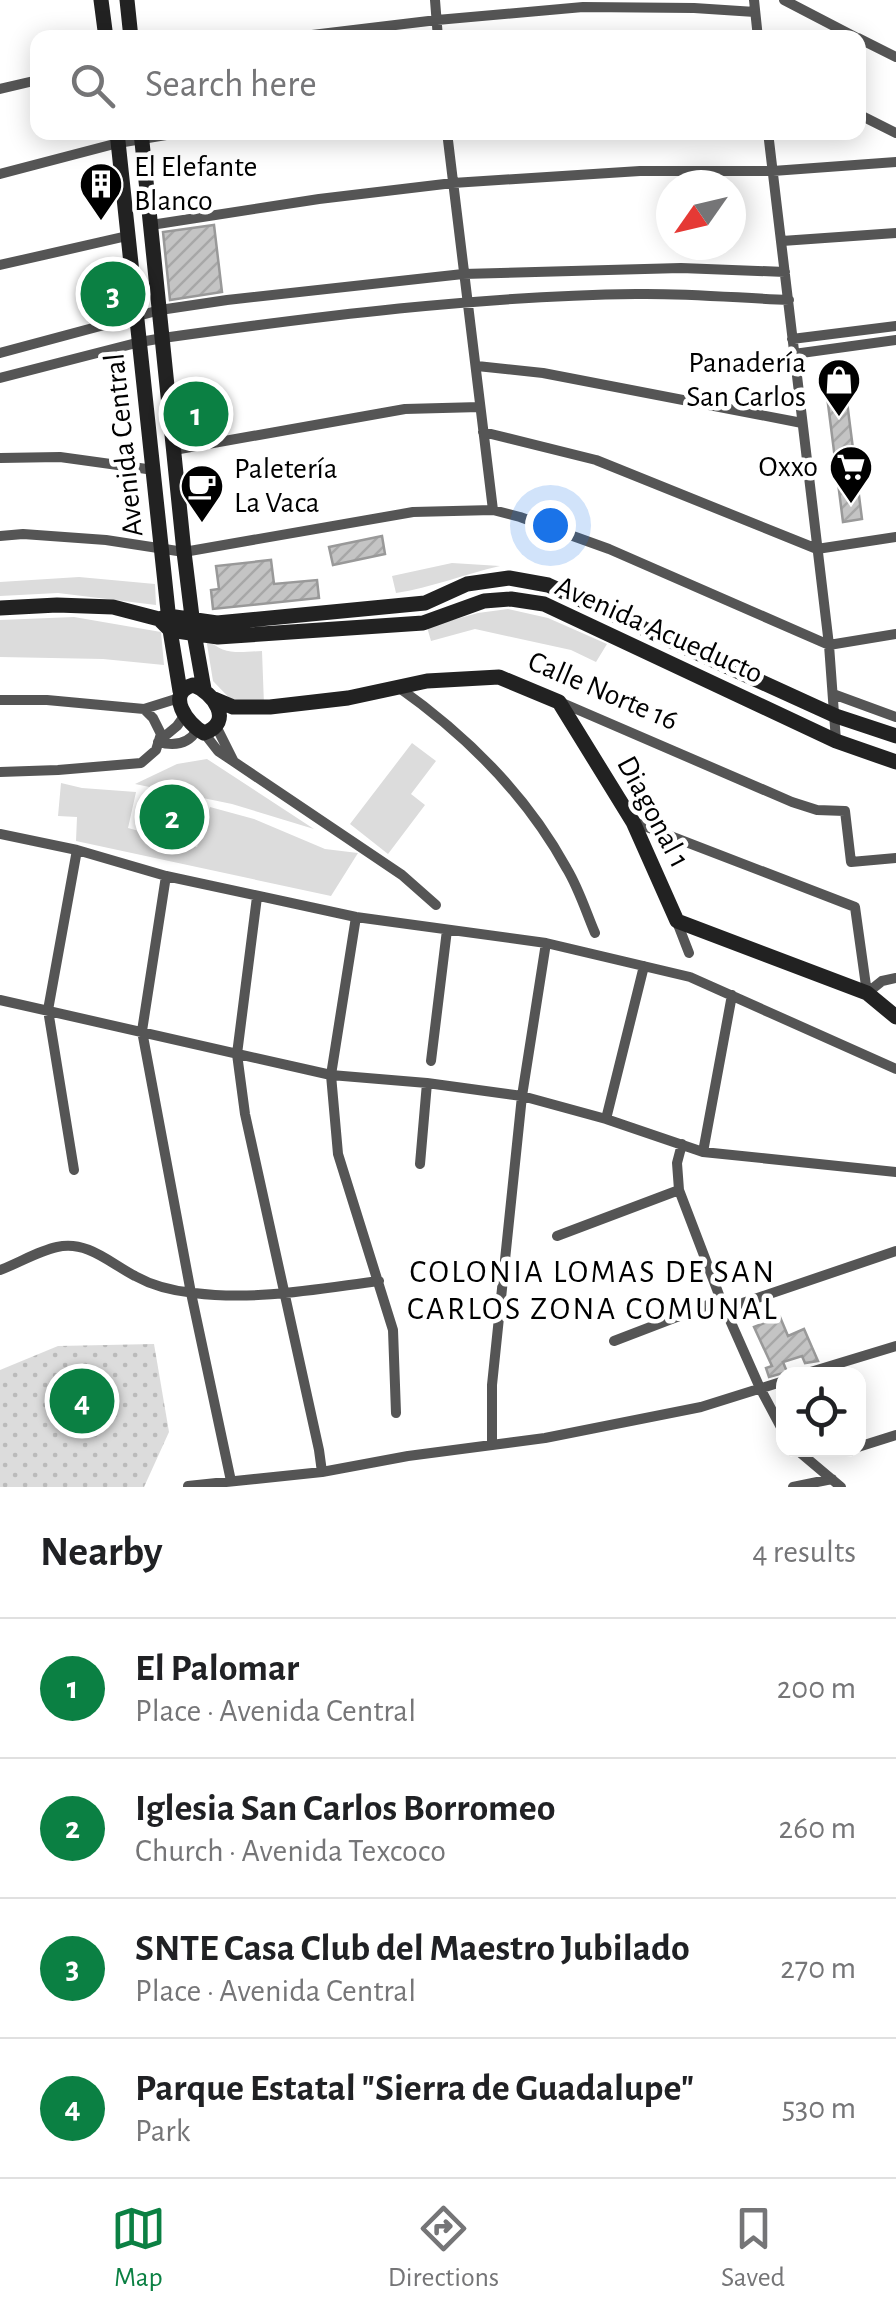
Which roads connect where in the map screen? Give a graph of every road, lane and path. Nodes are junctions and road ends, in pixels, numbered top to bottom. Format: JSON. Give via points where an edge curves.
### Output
{"nodes":[{"id":1,"x":102,"y":0,"type":"edge"},
{"id":2,"x":127,"y":0,"type":"edge"},
{"id":3,"x":434,"y":0,"type":"edge"},
{"id":4,"x":784,"y":0,"type":"edge"},
{"id":5,"x":755,"y":6,"type":"edge"},
{"id":6,"x":437,"y":20,"type":"junction"},
{"id":7,"x":105,"y":30,"type":"edge"},
{"id":8,"x":131,"y":30,"type":"edge"},
{"id":9,"x":354,"y":30,"type":"edge"},
{"id":10,"x":438,"y":30,"type":"edge"},
{"id":11,"x":842,"y":30,"type":"edge"},
{"id":12,"x":866,"y":42,"type":"edge"},
{"id":13,"x":896,"y":57,"type":"edge"},
{"id":14,"x":30,"y":82,"type":"edge"},
{"id":15,"x":0,"y":89,"type":"edge"},
{"id":16,"x":866,"y":118,"type":"edge"},
{"id":17,"x":896,"y":133,"type":"edge"},
{"id":18,"x":111,"y":140,"type":"edge"},
{"id":19,"x":118,"y":140,"type":"edge"},
{"id":20,"x":141,"y":140,"type":"edge"},
{"id":21,"x":449,"y":140,"type":"edge"},
{"id":22,"x":769,"y":140,"type":"edge"},
{"id":23,"x":896,"y":162,"type":"edge"},
{"id":24,"x":773,"y":171,"type":"junction"},
{"id":25,"x":0,"y":174,"type":"edge"},
{"id":26,"x":452,"y":183,"type":"junction"},
{"id":27,"x":151,"y":225,"type":"junction"},
{"id":28,"x":896,"y":233,"type":"edge"},
{"id":29,"x":128,"y":236,"type":"junction"},
{"id":30,"x":782,"y":240,"type":"junction"},
{"id":31,"x":0,"y":265,"type":"edge"},
{"id":32,"x":785,"y":272,"type":"junction"},
{"id":33,"x":463,"y":274,"type":"junction"},
{"id":34,"x":789,"y":300,"type":"junction"},
{"id":35,"x":466,"y":302,"type":"junction"},
{"id":36,"x":160,"y":310,"type":"junction"},
{"id":37,"x":138,"y":316,"type":"junction"},
{"id":38,"x":896,"y":326,"type":"edge"},
{"id":39,"x":164,"y":338,"type":"junction"},
{"id":40,"x":792,"y":339,"type":"junction"},
{"id":41,"x":896,"y":340,"type":"edge"},
{"id":42,"x":140,"y":342,"type":"junction"},
{"id":43,"x":0,"y":354,"type":"edge"},
{"id":44,"x":794,"y":354,"type":"junction"},
{"id":45,"x":477,"y":366,"type":"junction"},
{"id":46,"x":0,"y":378,"type":"edge"},
{"id":47,"x":480,"y":407,"type":"junction"},
{"id":48,"x":802,"y":423,"type":"junction"},
{"id":49,"x":483,"y":432,"type":"junction"},
{"id":50,"x":174,"y":450,"type":"junction"},
{"id":51,"x":0,"y":458,"type":"edge"},
{"id":52,"x":154,"y":470,"type":"junction"},
{"id":53,"x":493,"y":510,"type":"junction"},
{"id":54,"x":0,"y":536,"type":"edge"},
{"id":55,"x":896,"y":538,"type":"edge"},
{"id":56,"x":817,"y":549,"type":"junction"},
{"id":57,"x":163,"y":550,"type":"junction"},
{"id":58,"x":184,"y":552,"type":"junction"},
{"id":59,"x":0,"y":608,"type":"edge"},
{"id":60,"x":165,"y":621,"type":"junction"},
{"id":61,"x":193,"y":626,"type":"junction"},
{"id":62,"x":896,"y":634,"type":"edge"},
{"id":63,"x":829,"y":645,"type":"junction"},
{"id":64,"x":398,"y":687,"type":"junction"},
{"id":65,"x":180,"y":694,"type":"junction"},
{"id":66,"x":209,"y":694,"type":"junction"},
{"id":67,"x":834,"y":694,"type":"junction"},
{"id":68,"x":0,"y":700,"type":"edge"},
{"id":69,"x":559,"y":702,"type":"junction"},
{"id":70,"x":270,"y":707,"type":"junction"},
{"id":71,"x":150,"y":711,"type":"junction"},
{"id":72,"x":185,"y":715,"type":"junction"},
{"id":73,"x":836,"y":716,"type":"junction"},
{"id":74,"x":896,"y":717,"type":"edge"},
{"id":75,"x":209,"y":728,"type":"junction"},
{"id":76,"x":896,"y":736,"type":"edge"},
{"id":77,"x":836,"y":740,"type":"junction"},
{"id":78,"x":158,"y":742,"type":"junction"},
{"id":79,"x":896,"y":762,"type":"edge"},
{"id":80,"x":0,"y":772,"type":"edge"},
{"id":81,"x":633,"y":822,"type":"junction"},
{"id":82,"x":0,"y":834,"type":"edge"},
{"id":83,"x":77,"y":850,"type":"junction"},
{"id":84,"x":896,"y":858,"type":"edge"},
{"id":85,"x":166,"y":876,"type":"junction"},
{"id":86,"x":257,"y":896,"type":"junction"},
{"id":87,"x":436,"y":905,"type":"dead end"},
{"id":88,"x":356,"y":917,"type":"junction"},
{"id":89,"x":677,"y":921,"type":"junction"},
{"id":90,"x":447,"y":930,"type":"junction"},
{"id":91,"x":595,"y":933,"type":"dead end"},
{"id":92,"x":546,"y":943,"type":"junction"},
{"id":93,"x":689,"y":953,"type":"dead end"},
{"id":94,"x":644,"y":966,"type":"junction"},
{"id":95,"x":896,"y":978,"type":"edge"},
{"id":96,"x":867,"y":993,"type":"junction"},
{"id":97,"x":732,"y":995,"type":"junction"},
{"id":98,"x":0,"y":1000,"type":"edge"},
{"id":99,"x":48,"y":1010,"type":"junction"},
{"id":100,"x":896,"y":1017,"type":"edge"},
{"id":101,"x":142,"y":1031,"type":"junction"},
{"id":102,"x":237,"y":1054,"type":"junction"},
{"id":103,"x":431,"y":1061,"type":"dead end"},
{"id":104,"x":896,"y":1069,"type":"edge"},
{"id":105,"x":331,"y":1074,"type":"junction"},
{"id":106,"x":426,"y":1082,"type":"junction"},
{"id":107,"x":522,"y":1096,"type":"junction"},
{"id":108,"x":606,"y":1118,"type":"junction"},
{"id":109,"x":682,"y":1144,"type":"junction"},
{"id":110,"x":703,"y":1152,"type":"junction"},
{"id":111,"x":420,"y":1164,"type":"dead end"},
{"id":112,"x":74,"y":1170,"type":"dead end"},
{"id":113,"x":896,"y":1172,"type":"edge"},
{"id":114,"x":679,"y":1190,"type":"junction"},
{"id":115,"x":557,"y":1236,"type":"dead end"},
{"id":116,"x":896,"y":1251,"type":"edge"},
{"id":117,"x":0,"y":1270,"type":"edge"},
{"id":118,"x":379,"y":1281,"type":"junction"},
{"id":119,"x":191,"y":1293,"type":"junction"},
{"id":120,"x":285,"y":1294,"type":"junction"},
{"id":121,"x":723,"y":1304,"type":"junction"},
{"id":122,"x":614,"y":1341,"type":"dead end"},
{"id":123,"x":896,"y":1346,"type":"edge"},
{"id":124,"x":827,"y":1367,"type":"edge"},
{"id":125,"x":776,"y":1383,"type":"edge"},
{"id":126,"x":760,"y":1388,"type":"junction"},
{"id":127,"x":396,"y":1413,"type":"dead end"},
{"id":128,"x":776,"y":1418,"type":"edge"},
{"id":129,"x":896,"y":1435,"type":"edge"},
{"id":130,"x":492,"y":1444,"type":"junction"},
{"id":131,"x":866,"y":1444,"type":"edge"},
{"id":132,"x":805,"y":1457,"type":"edge"},
{"id":133,"x":322,"y":1472,"type":"junction"},
{"id":134,"x":230,"y":1481,"type":"junction"},
{"id":135,"x":836,"y":1483,"type":"edge"},
{"id":136,"x":188,"y":1486,"type":"edge"},
{"id":137,"x":793,"y":1487,"type":"edge"}],
"edges":[{"from":1,"to":7,"type":"street"},
{"from":2,"to":8,"type":"street"},
{"from":3,"to":6,"type":"street"},
{"from":4,"to":11,"type":"street"},
{"from":5,"to":6,"type":"street","via":[[584,7]]},
{"from":6,"to":9,"type":"street"},
{"from":6,"to":10,"type":"street"},
{"from":12,"to":13,"type":"street"},
{"from":14,"to":15,"type":"street"},
{"from":16,"to":17,"type":"street"},
{"from":18,"to":25,"type":"street"},
{"from":19,"to":29,"type":"street","name":"Avenida Central"},
{"from":20,"to":27,"type":"street","name":"Avenida Central"},
{"from":21,"to":26,"type":"street"},
{"from":22,"to":24,"type":"street"},
{"from":23,"to":24,"type":"street"},
{"from":24,"to":26,"type":"street"},
{"from":24,"to":30,"type":"street"},
{"from":26,"to":27,"type":"street"},
{"from":26,"to":33,"type":"street"},
{"from":27,"to":36,"type":"street","name":"Avenida Central"},
{"from":28,"to":30,"type":"street"},
{"from":29,"to":31,"type":"street"},
{"from":29,"to":37,"type":"street","name":"Avenida Central"},
{"from":30,"to":32,"type":"street"},
{"from":32,"to":33,"type":"street"},
{"from":32,"to":34,"type":"street"},
{"from":33,"to":35,"type":"street"},
{"from":33,"to":36,"type":"street"},
{"from":34,"to":35,"type":"street","via":[[639,294]]},
{"from":34,"to":40,"type":"street"},
{"from":35,"to":39,"type":"street"},
{"from":35,"to":45,"type":"street"},
{"from":36,"to":37,"type":"street"},
{"from":36,"to":39,"type":"street","name":"Avenida Central"},
{"from":37,"to":42,"type":"street","name":"Avenida Central"},
{"from":37,"to":43,"type":"street"},
{"from":38,"to":40,"type":"street"},
{"from":39,"to":42,"type":"street"},
{"from":39,"to":50,"type":"street","name":"Avenida Central"},
{"from":40,"to":44,"type":"street"},
{"from":41,"to":44,"type":"street"},
{"from":42,"to":46,"type":"street"},
{"from":42,"to":52,"type":"street","name":"Avenida Central"},
{"from":44,"to":48,"type":"street"},
{"from":45,"to":47,"type":"street"},
{"from":45,"to":48,"type":"street"},
{"from":47,"to":49,"type":"street"},
{"from":47,"to":50,"type":"street","via":[[405,409]]},
{"from":48,"to":56,"type":"street"},
{"from":49,"to":53,"type":"street"},
{"from":49,"to":56,"type":"street","via":[[596,460]]},
{"from":50,"to":58,"type":"street","name":"Avenida Central"},
{"from":51,"to":52,"type":"street"},
{"from":52,"to":57,"type":"street","name":"Avenida Central"},
{"from":53,"to":58,"type":"street","via":[[412,512]]},
{"from":53,"to":63,"type":"street","via":[[609,549]]},
{"from":54,"to":57,"type":"street"},
{"from":55,"to":56,"type":"street"},
{"from":56,"to":63,"type":"street"},
{"from":57,"to":58,"type":"street"},
{"from":57,"to":60,"type":"street","name":"Avenida Central"},
{"from":58,"to":61,"type":"street","name":"Avenida Central"},
{"from":59,"to":60,"type":"street","name":"Avenida Acueducto","via":[[113,607]]},
{"from":60,"to":61,"type":"street","name":"Avenida Acueducto"},
{"from":60,"to":65,"type":"street","name":"Avenida Central"},
{"from":61,"to":66,"type":"street","name":"Avenida Central"},
{"from":61,"to":73,"type":"street","name":"Avenida Acueducto","via":[[426,603],[468,584],[508,578],[548,585]]},
{"from":61,"to":77,"type":"street","name":"Avenida Acueducto","via":[[218,637],[423,623],[484,601],[544,604]]},
{"from":62,"to":63,"type":"street"},
{"from":63,"to":67,"type":"street"},
{"from":64,"to":69,"type":"street","name":"Calle Norte 16","via":[[499,677]]},
{"from":64,"to":70,"type":"street","name":"Calle Norte 16"},
{"from":64,"to":91,"type":"street","via":[[438,715],[526,806],[568,869]]},
{"from":65,"to":66,"type":"street","name":"Calle Norte 16","via":[[193,685]]},
{"from":65,"to":71,"type":"street"},
{"from":65,"to":72,"type":"street","name":"Avenida Central"},
{"from":66,"to":70,"type":"street","name":"Calle Norte 16","via":[[233,707]]},
{"from":66,"to":75,"type":"street","name":"Avenida Central","via":[[219,710]]},
{"from":67,"to":73,"type":"street"},
{"from":67,"to":74,"type":"street"},
{"from":68,"to":71,"type":"street"},
{"from":69,"to":81,"type":"street","name":"Diagonal 1"},
{"from":69,"to":84,"type":"street","name":"Calle Norte 16","via":[[792,802],[845,811],[851,862]]},
{"from":70,"to":75,"type":"street","name":"Calle Norte 16"},
{"from":71,"to":78,"type":"street"},
{"from":72,"to":75,"type":"street","name":"Avenida Central"},
{"from":72,"to":78,"type":"street"},
{"from":73,"to":76,"type":"street","name":"Avenida Acueducto"},
{"from":73,"to":77,"type":"street"},
{"from":75,"to":78,"type":"street","via":[[178,744]]},
{"from":75,"to":87,"type":"street","via":[[234,760]]},
{"from":77,"to":79,"type":"street","name":"Avenida Acueducto"},
{"from":78,"to":80,"type":"street","via":[[141,763]]},
{"from":81,"to":89,"type":"street","name":"Diagonal 1"},
{"from":81,"to":96,"type":"street","via":[[855,907]]},
{"from":82,"to":83,"type":"street"},
{"from":83,"to":85,"type":"street"},
{"from":83,"to":99,"type":"street"},
{"from":85,"to":86,"type":"street"},
{"from":85,"to":101,"type":"street"},
{"from":86,"to":88,"type":"street"},
{"from":86,"to":102,"type":"street"},
{"from":88,"to":90,"type":"street"},
{"from":88,"to":105,"type":"street"},
{"from":89,"to":93,"type":"street","name":"Diagonal 1"},
{"from":89,"to":96,"type":"street"},
{"from":90,"to":92,"type":"street"},
{"from":90,"to":103,"type":"street"},
{"from":92,"to":94,"type":"street"},
{"from":92,"to":107,"type":"street"},
{"from":94,"to":97,"type":"street"},
{"from":94,"to":108,"type":"street"},
{"from":95,"to":96,"type":"street"},
{"from":96,"to":100,"type":"street"},
{"from":97,"to":104,"type":"street"},
{"from":97,"to":110,"type":"street"},
{"from":98,"to":99,"type":"street"},
{"from":99,"to":101,"type":"street"},
{"from":99,"to":112,"type":"street"},
{"from":101,"to":102,"type":"street"},
{"from":101,"to":119,"type":"street"},
{"from":102,"to":105,"type":"street"},
{"from":102,"to":120,"type":"street"},
{"from":105,"to":106,"type":"street"},
{"from":105,"to":118,"type":"street","via":[[338,1154]]},
{"from":106,"to":107,"type":"street"},
{"from":106,"to":111,"type":"street"},
{"from":107,"to":108,"type":"street"},
{"from":107,"to":130,"type":"street","via":[[492,1385]]},
{"from":108,"to":109,"type":"street"},
{"from":109,"to":110,"type":"street"},
{"from":109,"to":114,"type":"street"},
{"from":110,"to":113,"type":"street"},
{"from":114,"to":115,"type":"street"},
{"from":114,"to":121,"type":"street"},
{"from":116,"to":121,"type":"street"},
{"from":117,"to":119,"type":"street","via":[[58,1246],[80,1246],[136,1277]]},
{"from":118,"to":120,"type":"street"},
{"from":118,"to":127,"type":"street","via":[[392,1330]]},
{"from":119,"to":120,"type":"street"},
{"from":119,"to":134,"type":"street"},
{"from":120,"to":133,"type":"street"},
{"from":121,"to":122,"type":"street"},
{"from":121,"to":126,"type":"street"},
{"from":123,"to":124,"type":"street"},
{"from":125,"to":126,"type":"street"},
{"from":126,"to":128,"type":"street"},
{"from":126,"to":130,"type":"street","via":[[700,1407]]},
{"from":129,"to":131,"type":"street"},
{"from":130,"to":133,"type":"street"},
{"from":132,"to":135,"type":"street"},
{"from":133,"to":134,"type":"street"},
{"from":134,"to":136,"type":"street"},
{"from":135,"to":137,"type":"street"}]}
